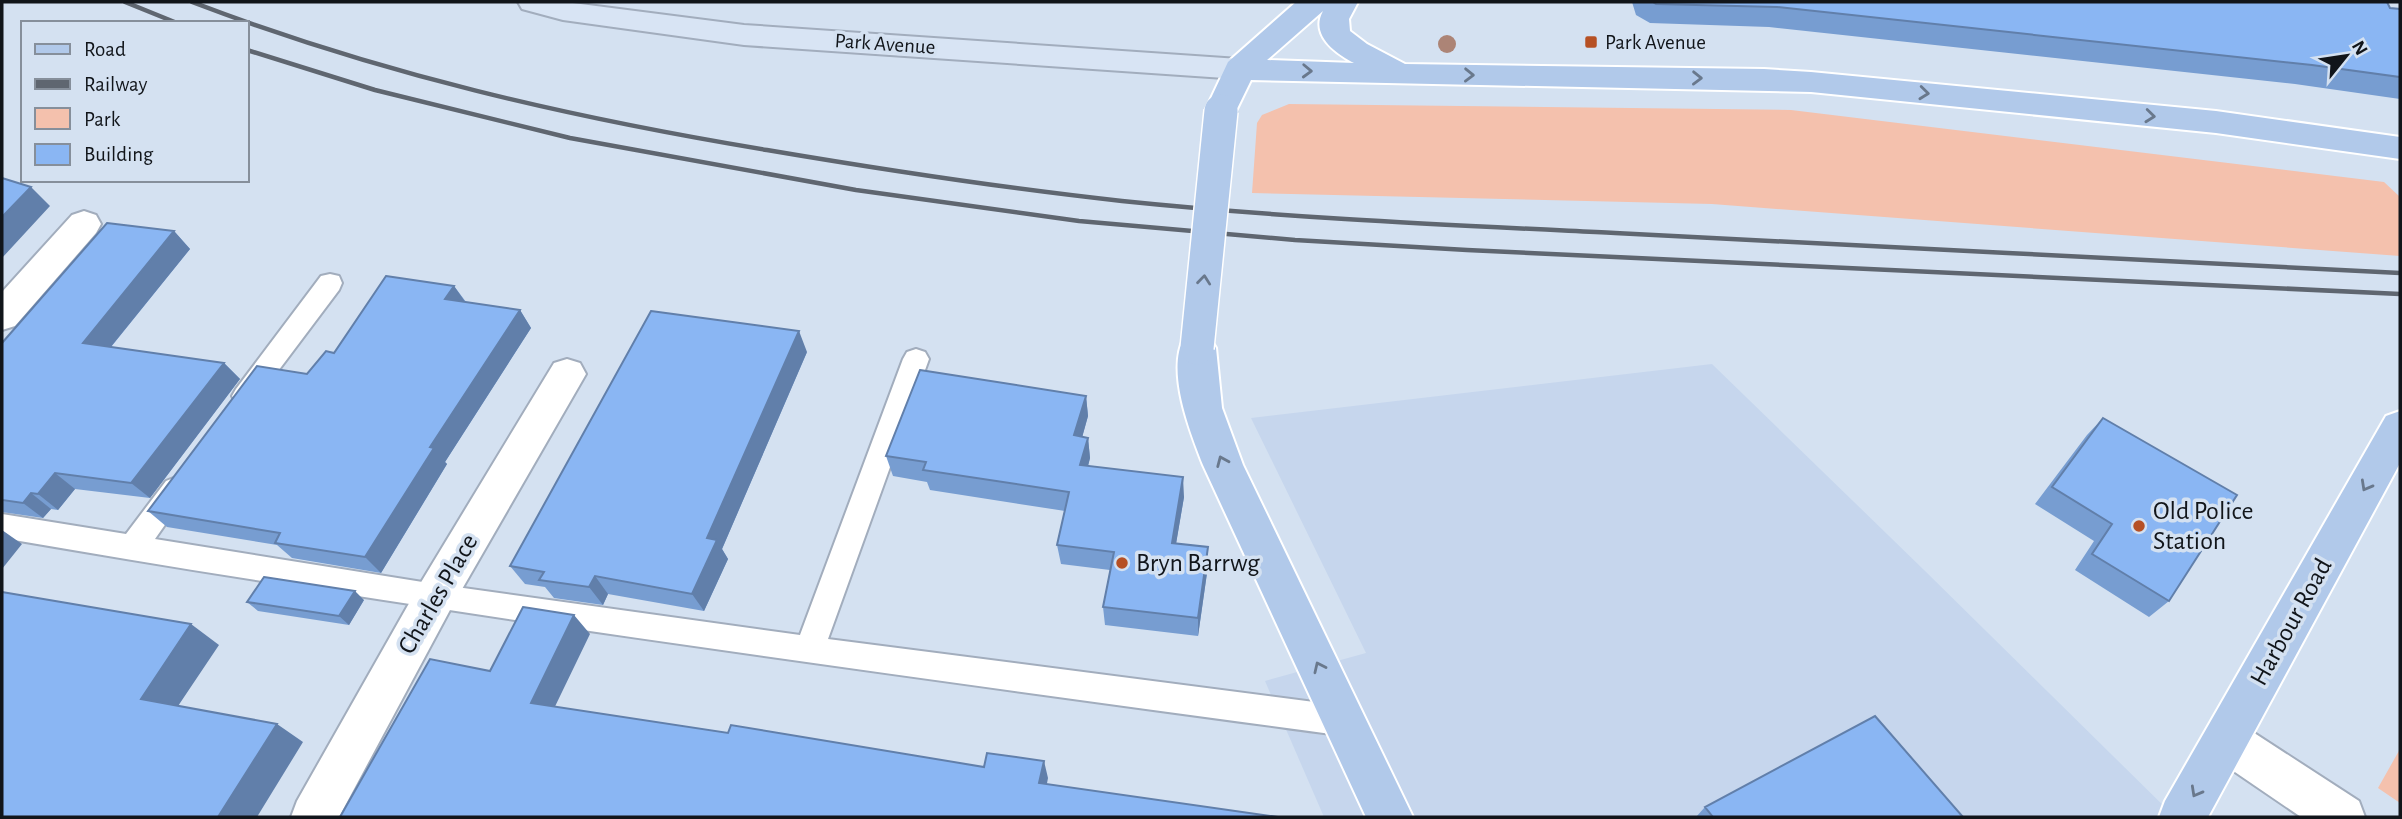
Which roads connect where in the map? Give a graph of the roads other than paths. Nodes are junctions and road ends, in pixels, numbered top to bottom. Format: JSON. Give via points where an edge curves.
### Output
{"nodes":[{"id":1,"x":533,"y":2,"type":"edge"},
{"id":2,"x":1315,"y":2,"type":"edge"},
{"id":3,"x":1343,"y":2,"type":"edge"},
{"id":4,"x":1239,"y":69,"type":"junction"},
{"id":5,"x":1401,"y":74,"type":"junction"},
{"id":6,"x":2400,"y":148,"type":"edge"},
{"id":7,"x":84,"y":224,"type":"dead end"},
{"id":8,"x":330,"y":283,"type":"dead end"},
{"id":9,"x":2,"y":316,"type":"edge"},
{"id":10,"x":916,"y":359,"type":"dead end"},
{"id":11,"x":567,"y":374,"type":"dead end"},
{"id":12,"x":231,"y":415,"type":"edge"},
{"id":13,"x":2400,"y":427,"type":"edge"},
{"id":14,"x":190,"y":470,"type":"edge"},
{"id":15,"x":2,"y":526,"type":"edge"},
{"id":16,"x":133,"y":547,"type":"junction"},
{"id":17,"x":435,"y":597,"type":"junction"},
{"id":18,"x":809,"y":650,"type":"junction"},
{"id":19,"x":1345,"y":721,"type":"junction"},
{"id":20,"x":2226,"y":740,"type":"junction"},
{"id":21,"x":314,"y":817,"type":"edge"},
{"id":22,"x":1390,"y":817,"type":"edge"},
{"id":23,"x":2182,"y":817,"type":"edge"},
{"id":24,"x":2342,"y":817,"type":"edge"}],
"edges":[{"from":1,"to":4,"type":"street","name":"Park Avenue","via":[[563,11],[744,35]]},
{"from":2,"to":4,"type":"main road"},
{"from":3,"to":5,"type":"main road","via":[[1333,23],[1335,34],[1351,48]]},
{"from":4,"to":5,"type":"main road","one_way":true},
{"from":19,"to":4,"type":"main road","one_way":true,"bridge":true,"via":[[1223,464],[1197,387],[1221,111]]},
{"from":5,"to":6,"type":"main road","one_way":true,"via":[[1811,82],[2216,122]]},
{"from":7,"to":9,"type":"street"},
{"from":8,"to":12,"type":"lane"},
{"from":10,"to":18,"type":"lane"},
{"from":11,"to":17,"type":"street","name":"Charles Place"},
{"from":13,"to":20,"type":"main road","name":"Harbour Road","one_way":true},
{"from":14,"to":16,"type":"lane"},
{"from":15,"to":16,"type":"lane"},
{"from":16,"to":17,"type":"lane"},
{"from":17,"to":18,"type":"lane"},
{"from":17,"to":21,"type":"street","name":"Charles Place"},
{"from":18,"to":19,"type":"lane"},
{"from":19,"to":22,"type":"main road"},
{"from":20,"to":23,"type":"main road","name":"Harbour Road","one_way":true},
{"from":20,"to":24,"type":"street"}]}
